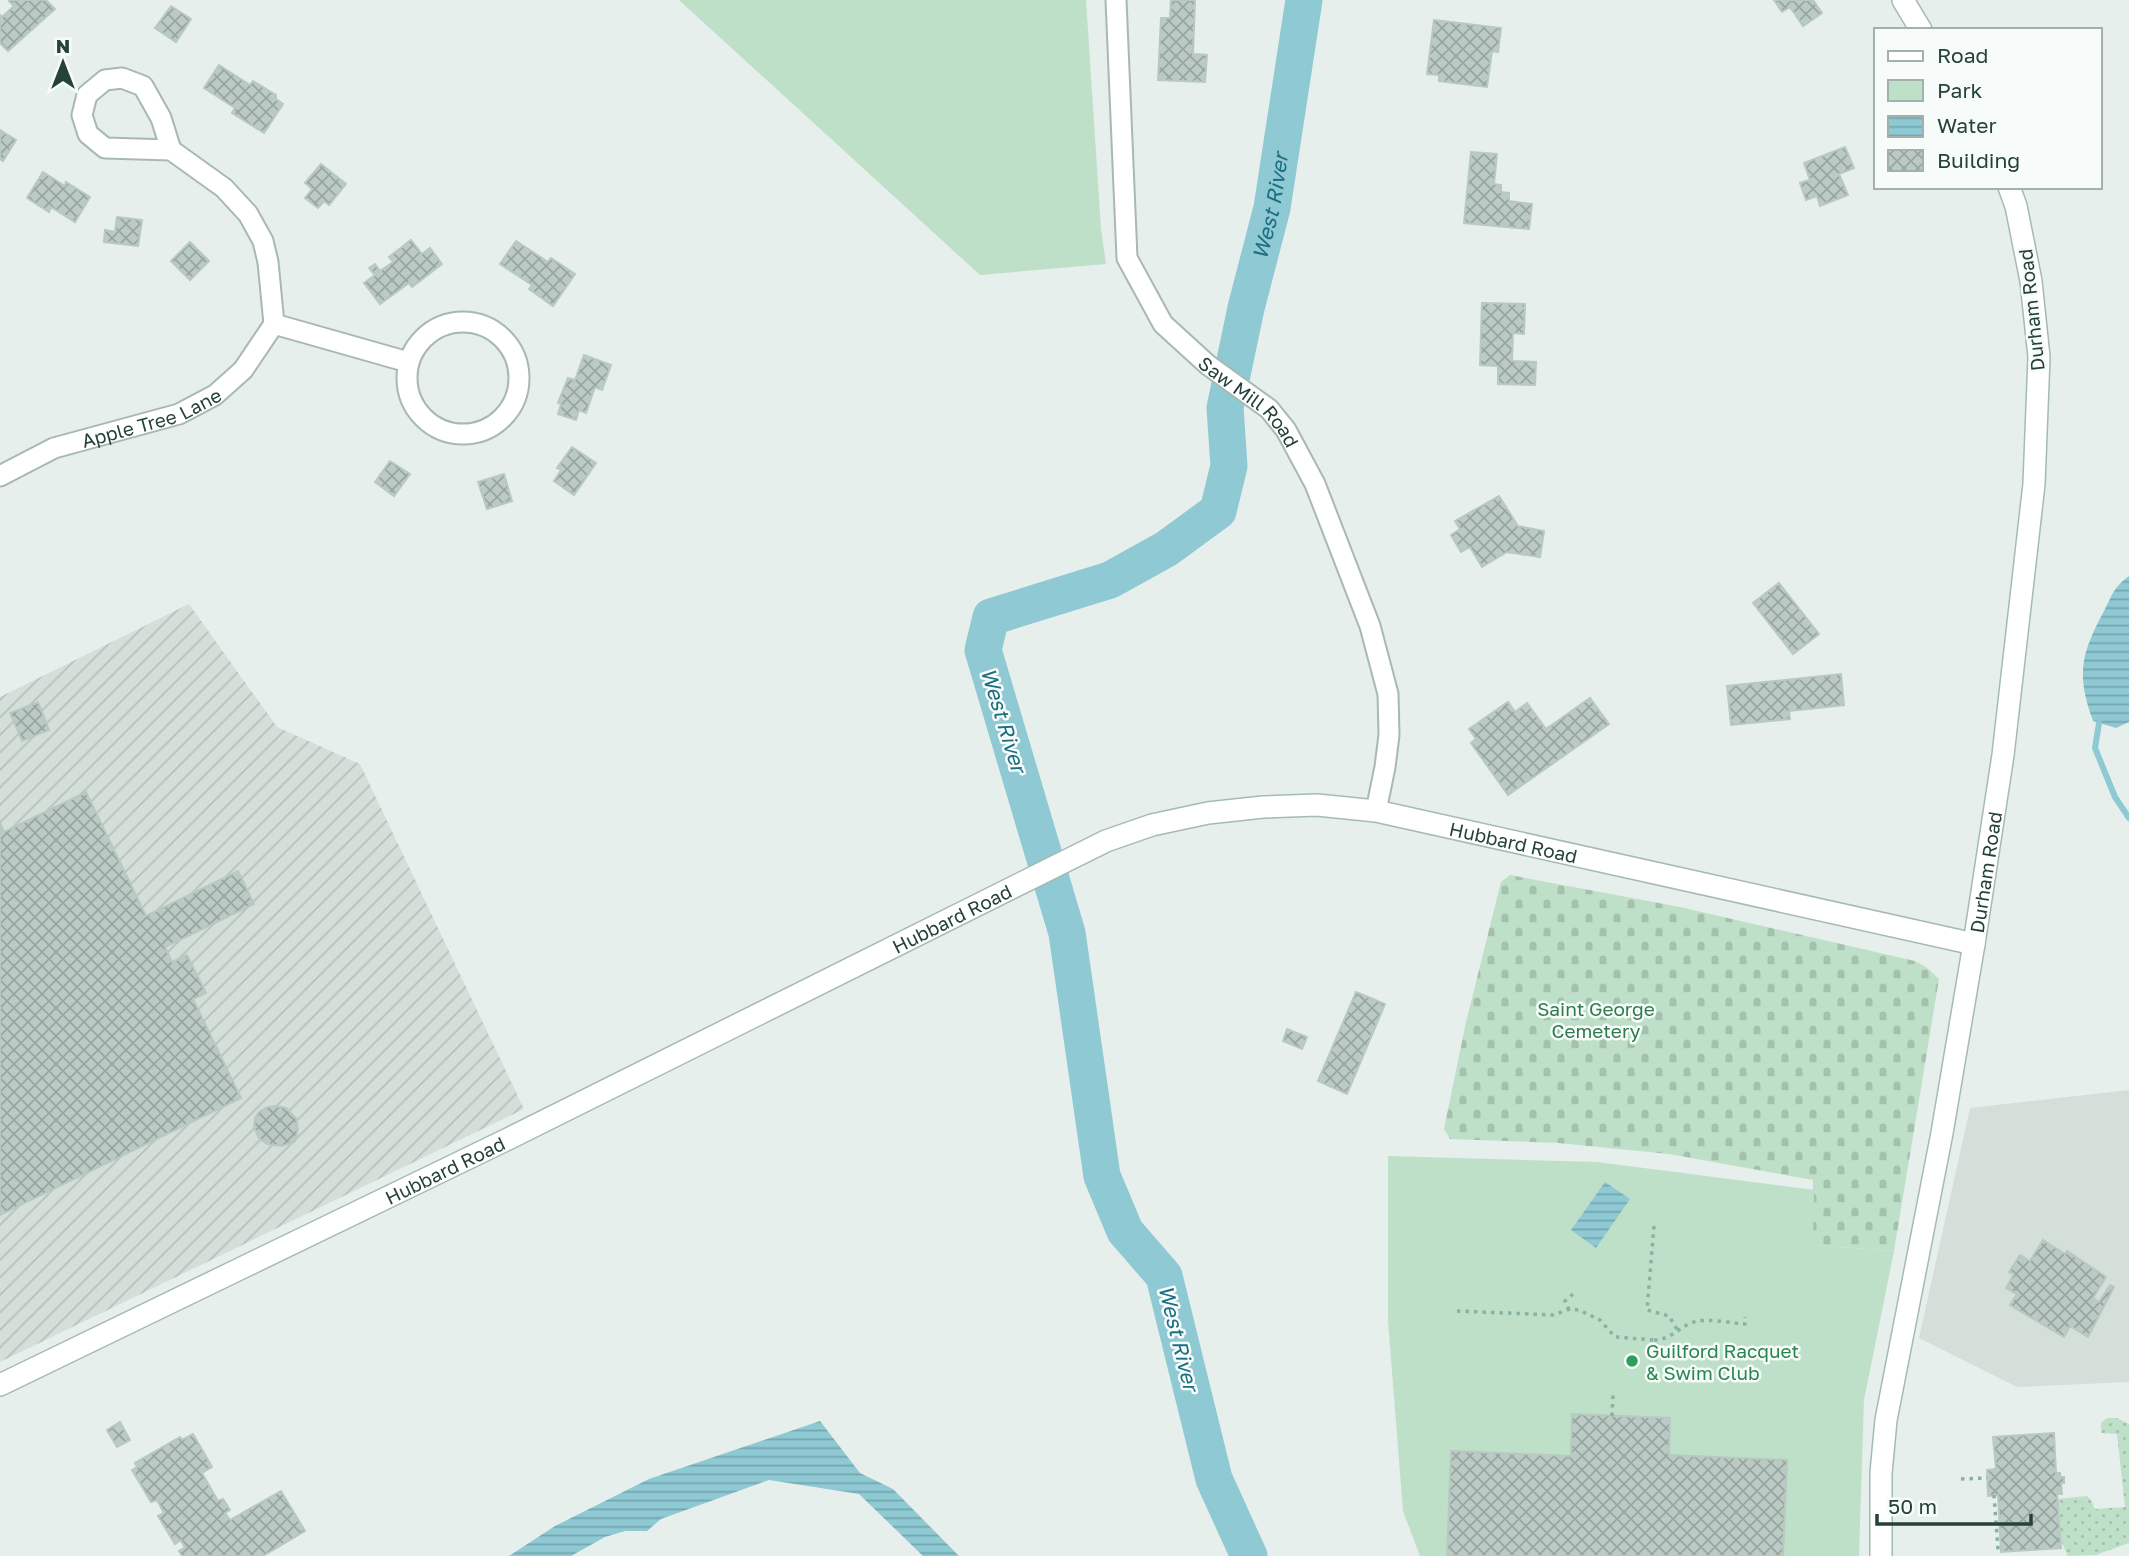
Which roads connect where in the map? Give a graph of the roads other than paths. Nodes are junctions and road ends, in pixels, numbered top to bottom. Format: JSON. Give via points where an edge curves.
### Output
{"nodes":[{"id":1,"x":1116,"y":0,"type":"edge"},
{"id":2,"x":1903,"y":0,"type":"edge"},
{"id":3,"x":1920,"y":28,"type":"edge"},
{"id":4,"x":171,"y":149,"type":"junction"},
{"id":5,"x":2010,"y":189,"type":"edge"},
{"id":6,"x":274,"y":324,"type":"junction"},
{"id":7,"x":408,"y":362,"type":"junction"},
{"id":8,"x":0,"y":476,"type":"edge"},
{"id":9,"x":1376,"y":811,"type":"junction"},
{"id":10,"x":1974,"y":944,"type":"junction"},
{"id":11,"x":0,"y":1385,"type":"edge"},
{"id":12,"x":1881,"y":1556,"type":"edge"}],
"edges":[{"from":1,"to":9,"type":"street","name":"Saw Mill Road","via":[[1127,258],[1163,324],[1208,365],[1269,409],[1311,474],[1377,649],[1388,694],[1389,731]]},
{"from":2,"to":3,"type":"street"},
{"from":4,"to":4,"type":"street","via":[[143,86],[122,78],[105,80],[87,95],[82,115],[88,134],[105,148]]},
{"from":4,"to":6,"type":"street","via":[[224,188],[248,214],[268,262]]},
{"from":5,"to":10,"type":"street","name":"Durham Road","via":[[2031,281],[2039,357],[2034,484],[2003,755]]},
{"from":6,"to":7,"type":"street"},
{"from":6,"to":8,"type":"street","name":"Apple Tree Lane","via":[[243,370],[215,395],[179,414],[54,448]]},
{"from":7,"to":7,"type":"street","via":[[406,383],[413,407],[433,427],[455,435],[478,434],[499,423],[515,402],[520,377],[516,356],[503,338],[482,324],[458,321],[438,327],[415,346]]},
{"from":9,"to":10,"type":"street","name":"Hubbard Road"},
{"from":9,"to":11,"type":"street","name":"Hubbard Road","via":[[1317,805],[1208,813],[1106,841]]},
{"from":10,"to":12,"type":"street","name":"Durham Road","via":[[1886,1420]]}]}
